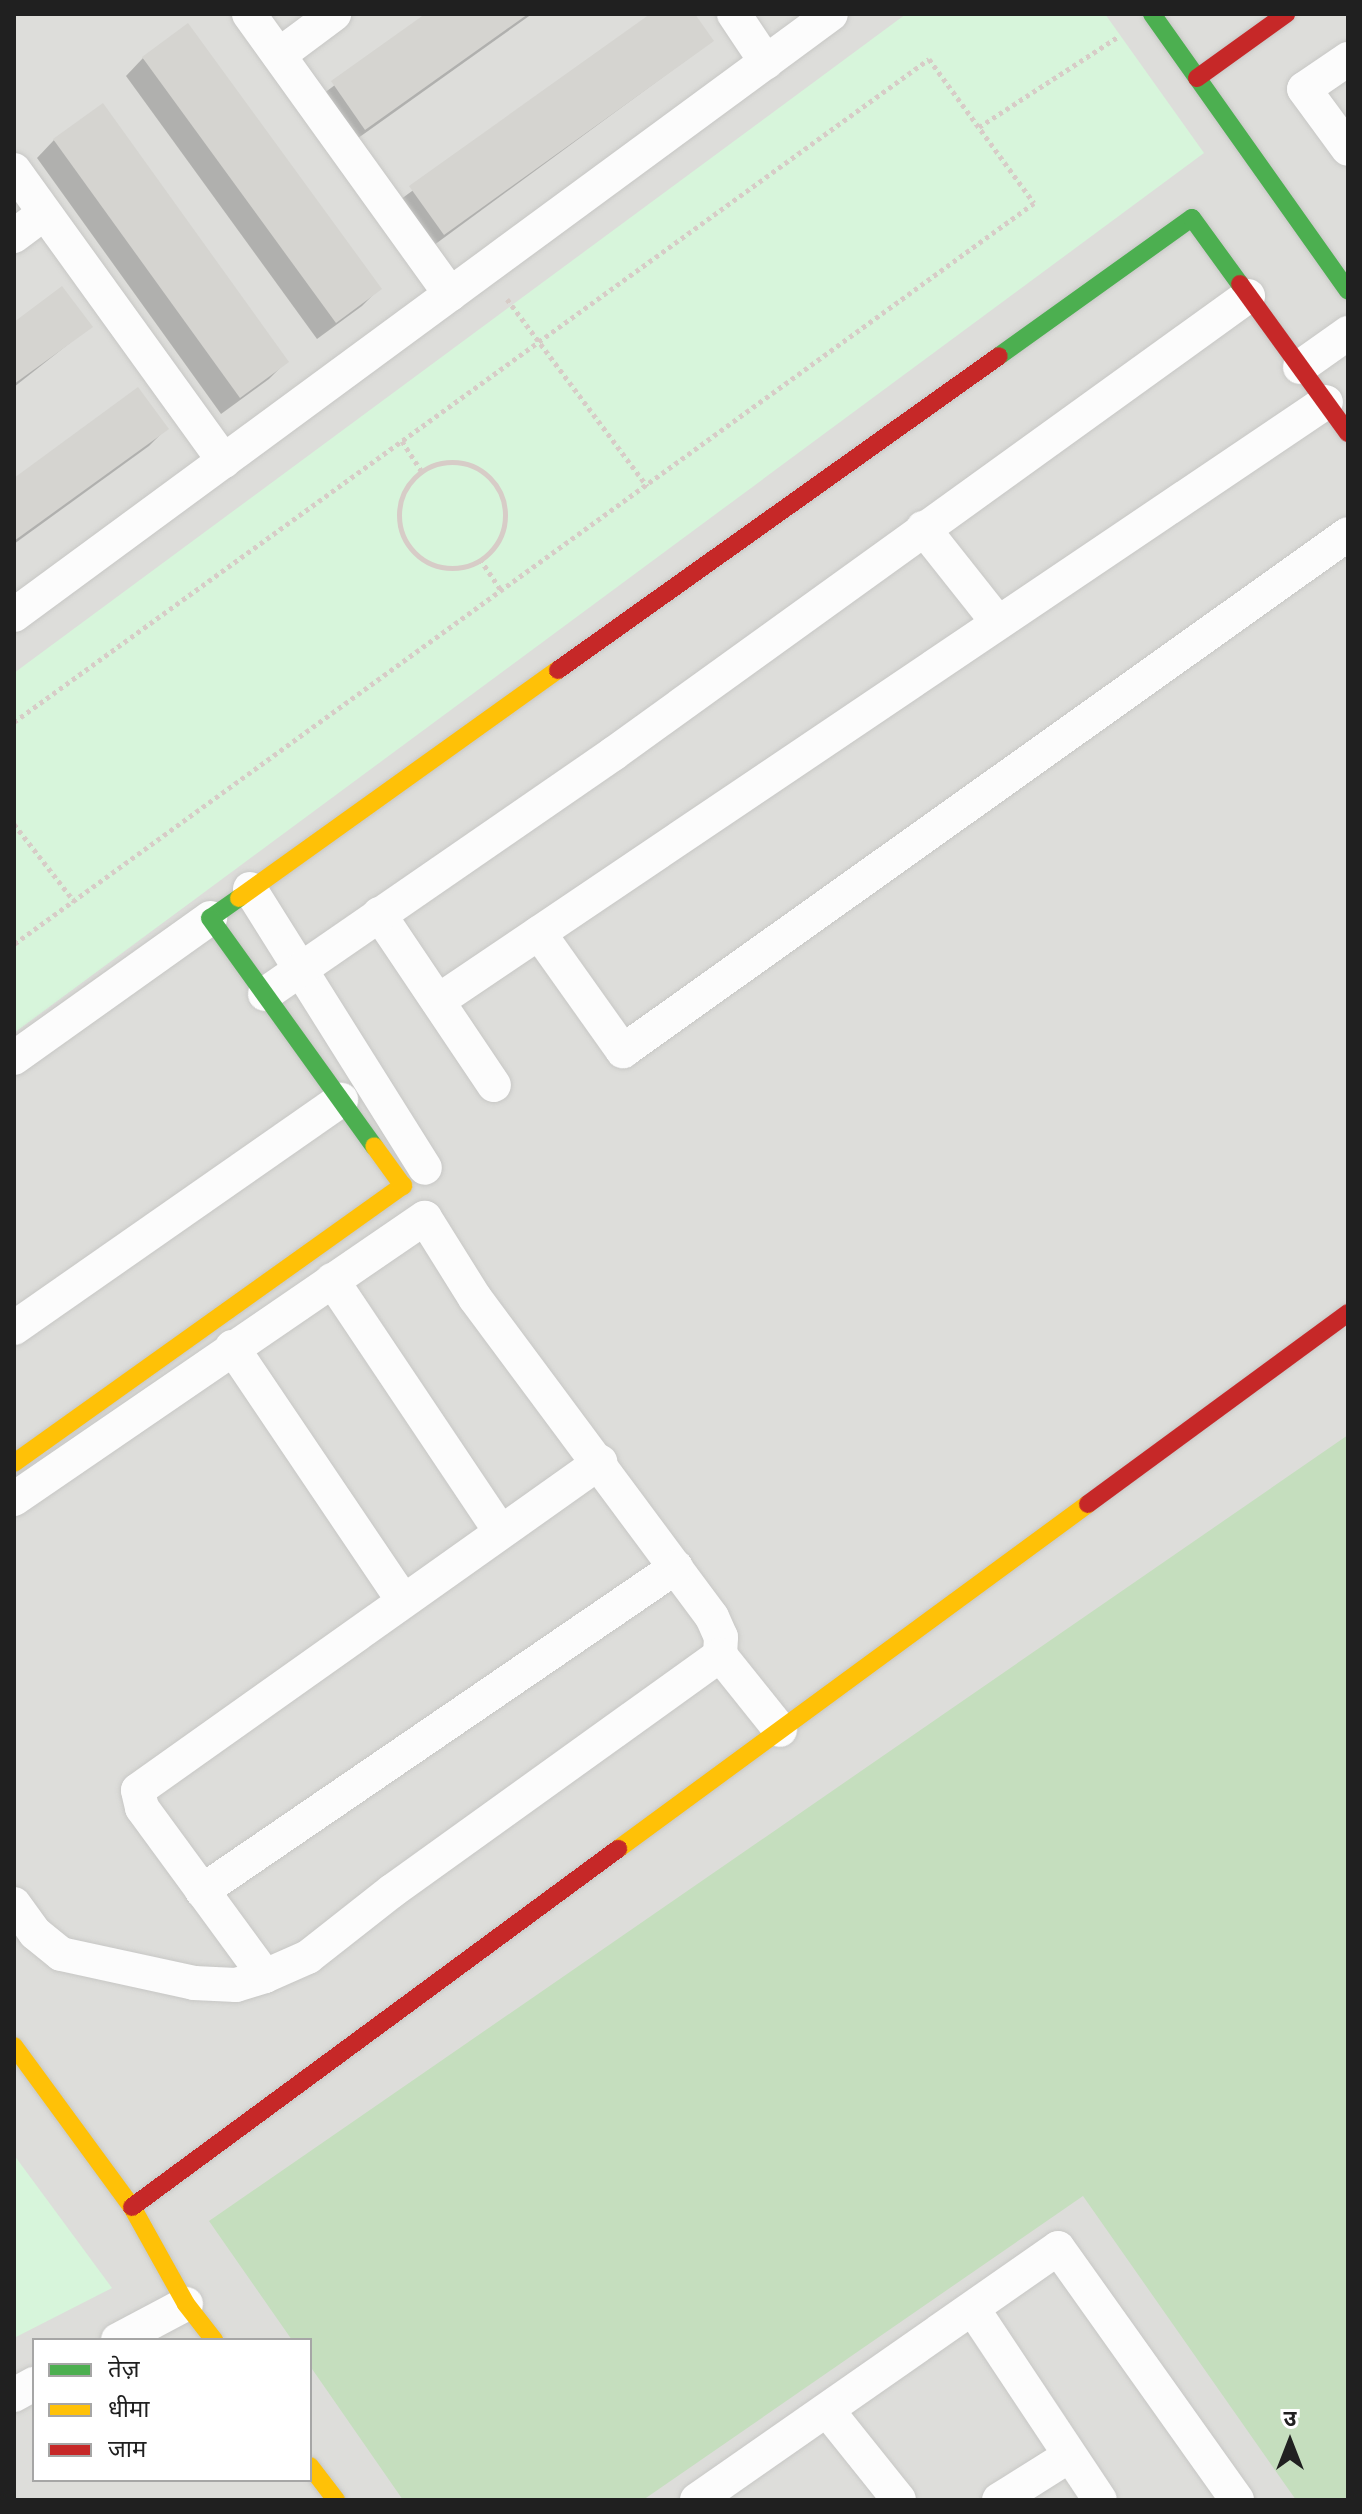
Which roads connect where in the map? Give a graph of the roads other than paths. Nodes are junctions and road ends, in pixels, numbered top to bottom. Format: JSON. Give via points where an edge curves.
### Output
{"nodes":[{"id":1,"x":249,"y":14,"type":"edge"},
{"id":2,"x":334,"y":14,"type":"edge"},
{"id":3,"x":734,"y":14,"type":"edge"},
{"id":4,"x":831,"y":14,"type":"edge"},
{"id":5,"x":1152,"y":14,"type":"edge"},
{"id":6,"x":1286,"y":14,"type":"edge"},
{"id":7,"x":279,"y":55,"type":"junction"},
{"id":8,"x":1348,"y":59,"type":"edge"},
{"id":9,"x":766,"y":62,"type":"junction"},
{"id":10,"x":1197,"y":78,"type":"junction"},
{"id":11,"x":1348,"y":149,"type":"edge"},
{"id":12,"x":14,"y":170,"type":"edge"},
{"id":13,"x":44,"y":213,"type":"junction"},
{"id":14,"x":14,"y":236,"type":"edge"},
{"id":15,"x":1348,"y":291,"type":"edge"},
{"id":16,"x":450,"y":294,"type":"junction"},
{"id":17,"x":1248,"y":296,"type":"junction"},
{"id":18,"x":1348,"y":333,"type":"edge"},
{"id":19,"x":1300,"y":367,"type":"junction"},
{"id":20,"x":1326,"y":402,"type":"junction"},
{"id":21,"x":1348,"y":433,"type":"edge"},
{"id":22,"x":224,"y":461,"type":"junction"},
{"id":23,"x":923,"y":528,"type":"junction"},
{"id":24,"x":1348,"y":534,"type":"edge"},
{"id":25,"x":14,"y":615,"type":"edge"},
{"id":26,"x":996,"y":620,"type":"junction"},
{"id":27,"x":250,"y":889,"type":"junction"},
{"id":28,"x":379,"y":914,"type":"junction"},
{"id":29,"x":210,"y":918,"type":"junction"},
{"id":30,"x":539,"y":933,"type":"junction"},
{"id":31,"x":300,"y":970,"type":"junction"},
{"id":32,"x":265,"y":994,"type":"junction"},
{"id":33,"x":438,"y":1001,"type":"junction"},
{"id":34,"x":14,"y":1058,"type":"edge"},
{"id":35,"x":494,"y":1085,"type":"dead end"},
{"id":36,"x":341,"y":1100,"type":"junction"},
{"id":37,"x":425,"y":1168,"type":"dead end"},
{"id":38,"x":332,"y":1280,"type":"junction"},
{"id":39,"x":1348,"y":1313,"type":"edge"},
{"id":40,"x":14,"y":1328,"type":"edge"},
{"id":41,"x":232,"y":1347,"type":"junction"},
{"id":42,"x":600,"y":1462,"type":"junction"},
{"id":43,"x":14,"y":1463,"type":"edge"},
{"id":44,"x":14,"y":1499,"type":"edge"},
{"id":45,"x":501,"y":1532,"type":"junction"},
{"id":46,"x":676,"y":1567,"type":"junction"},
{"id":47,"x":402,"y":1599,"type":"junction"},
{"id":48,"x":720,"y":1655,"type":"junction"},
{"id":49,"x":780,"y":1730,"type":"junction"},
{"id":50,"x":202,"y":1891,"type":"junction"},
{"id":51,"x":14,"y":1904,"type":"edge"},
{"id":52,"x":265,"y":1976,"type":"junction"},
{"id":53,"x":14,"y":2046,"type":"edge"},
{"id":54,"x":132,"y":2207,"type":"junction"},
{"id":55,"x":186,"y":2304,"type":"junction"},
{"id":56,"x":973,"y":2309,"type":"junction"},
{"id":57,"x":122,"y":2338,"type":"edge"},
{"id":58,"x":212,"y":2338,"type":"edge"},
{"id":59,"x":32,"y":2385,"type":"edge"},
{"id":60,"x":14,"y":2395,"type":"edge"},
{"id":61,"x":827,"y":2410,"type":"junction"},
{"id":62,"x":1069,"y":2456,"type":"junction"},
{"id":63,"x":312,"y":2469,"type":"edge"},
{"id":64,"x":336,"y":2500,"type":"edge"},
{"id":65,"x":697,"y":2500,"type":"edge"},
{"id":66,"x":899,"y":2500,"type":"edge"},
{"id":67,"x":999,"y":2500,"type":"edge"},
{"id":68,"x":1100,"y":2500,"type":"edge"},
{"id":69,"x":1237,"y":2500,"type":"edge"}],
"edges":[{"from":1,"to":7,"type":"street"},
{"from":2,"to":7,"type":"street"},
{"from":3,"to":9,"type":"street"},
{"from":4,"to":9,"type":"street"},
{"from":5,"to":10,"type":"street"},
{"from":6,"to":10,"type":"street"},
{"from":7,"to":16,"type":"street"},
{"from":8,"to":11,"type":"street","via":[[1304,89]]},
{"from":9,"to":16,"type":"street"},
{"from":10,"to":15,"type":"street"},
{"from":12,"to":13,"type":"street"},
{"from":13,"to":14,"type":"street"},
{"from":13,"to":22,"type":"street"},
{"from":16,"to":22,"type":"street"},
{"from":17,"to":19,"type":"street"},
{"from":17,"to":23,"type":"street"},
{"from":17,"to":27,"type":"street","via":[[1192,218]]},
{"from":18,"to":19,"type":"street"},
{"from":19,"to":20,"type":"street"},
{"from":20,"to":21,"type":"street"},
{"from":20,"to":26,"type":"street"},
{"from":22,"to":25,"type":"street"},
{"from":23,"to":26,"type":"street"},
{"from":23,"to":28,"type":"street","via":[[613,754]]},
{"from":24,"to":30,"type":"street","via":[[623,1051]]},
{"from":26,"to":30,"type":"street","via":[[946,661]]},
{"from":27,"to":29,"type":"street"},
{"from":27,"to":31,"type":"street"},
{"from":28,"to":31,"type":"street"},
{"from":28,"to":33,"type":"street"},
{"from":29,"to":32,"type":"street"},
{"from":29,"to":34,"type":"street"},
{"from":30,"to":33,"type":"street"},
{"from":31,"to":32,"type":"street"},
{"from":31,"to":37,"type":"street"},
{"from":32,"to":36,"type":"street"},
{"from":33,"to":35,"type":"street"},
{"from":36,"to":40,"type":"street"},
{"from":36,"to":43,"type":"street","via":[[403,1186]]},
{"from":38,"to":41,"type":"street"},
{"from":38,"to":42,"type":"street","via":[[425,1218],[475,1298]]},
{"from":38,"to":45,"type":"street"},
{"from":39,"to":49,"type":"street"},
{"from":41,"to":44,"type":"street"},
{"from":41,"to":47,"type":"street"},
{"from":42,"to":45,"type":"street"},
{"from":42,"to":46,"type":"street"},
{"from":45,"to":47,"type":"street"},
{"from":46,"to":48,"type":"street","via":[[712,1617],[721,1637]]},
{"from":46,"to":50,"type":"street"},
{"from":47,"to":50,"type":"street","via":[[138,1790],[142,1808]]},
{"from":48,"to":49,"type":"street"},
{"from":48,"to":52,"type":"street","via":[[308,1957]]},
{"from":49,"to":54,"type":"street"},
{"from":50,"to":52,"type":"street"},
{"from":51,"to":52,"type":"street","via":[[35,1933],[61,1954],[194,1983],[236,1985]]},
{"from":53,"to":54,"type":"street"},
{"from":54,"to":55,"type":"street"},
{"from":55,"to":57,"type":"street"},
{"from":55,"to":58,"type":"street"},
{"from":56,"to":61,"type":"street"},
{"from":56,"to":62,"type":"street"},
{"from":56,"to":69,"type":"street","via":[[1058,2248]]},
{"from":59,"to":60,"type":"street"},
{"from":61,"to":65,"type":"street"},
{"from":61,"to":66,"type":"street"},
{"from":62,"to":67,"type":"street"},
{"from":62,"to":68,"type":"street"},
{"from":63,"to":64,"type":"street"}]}
